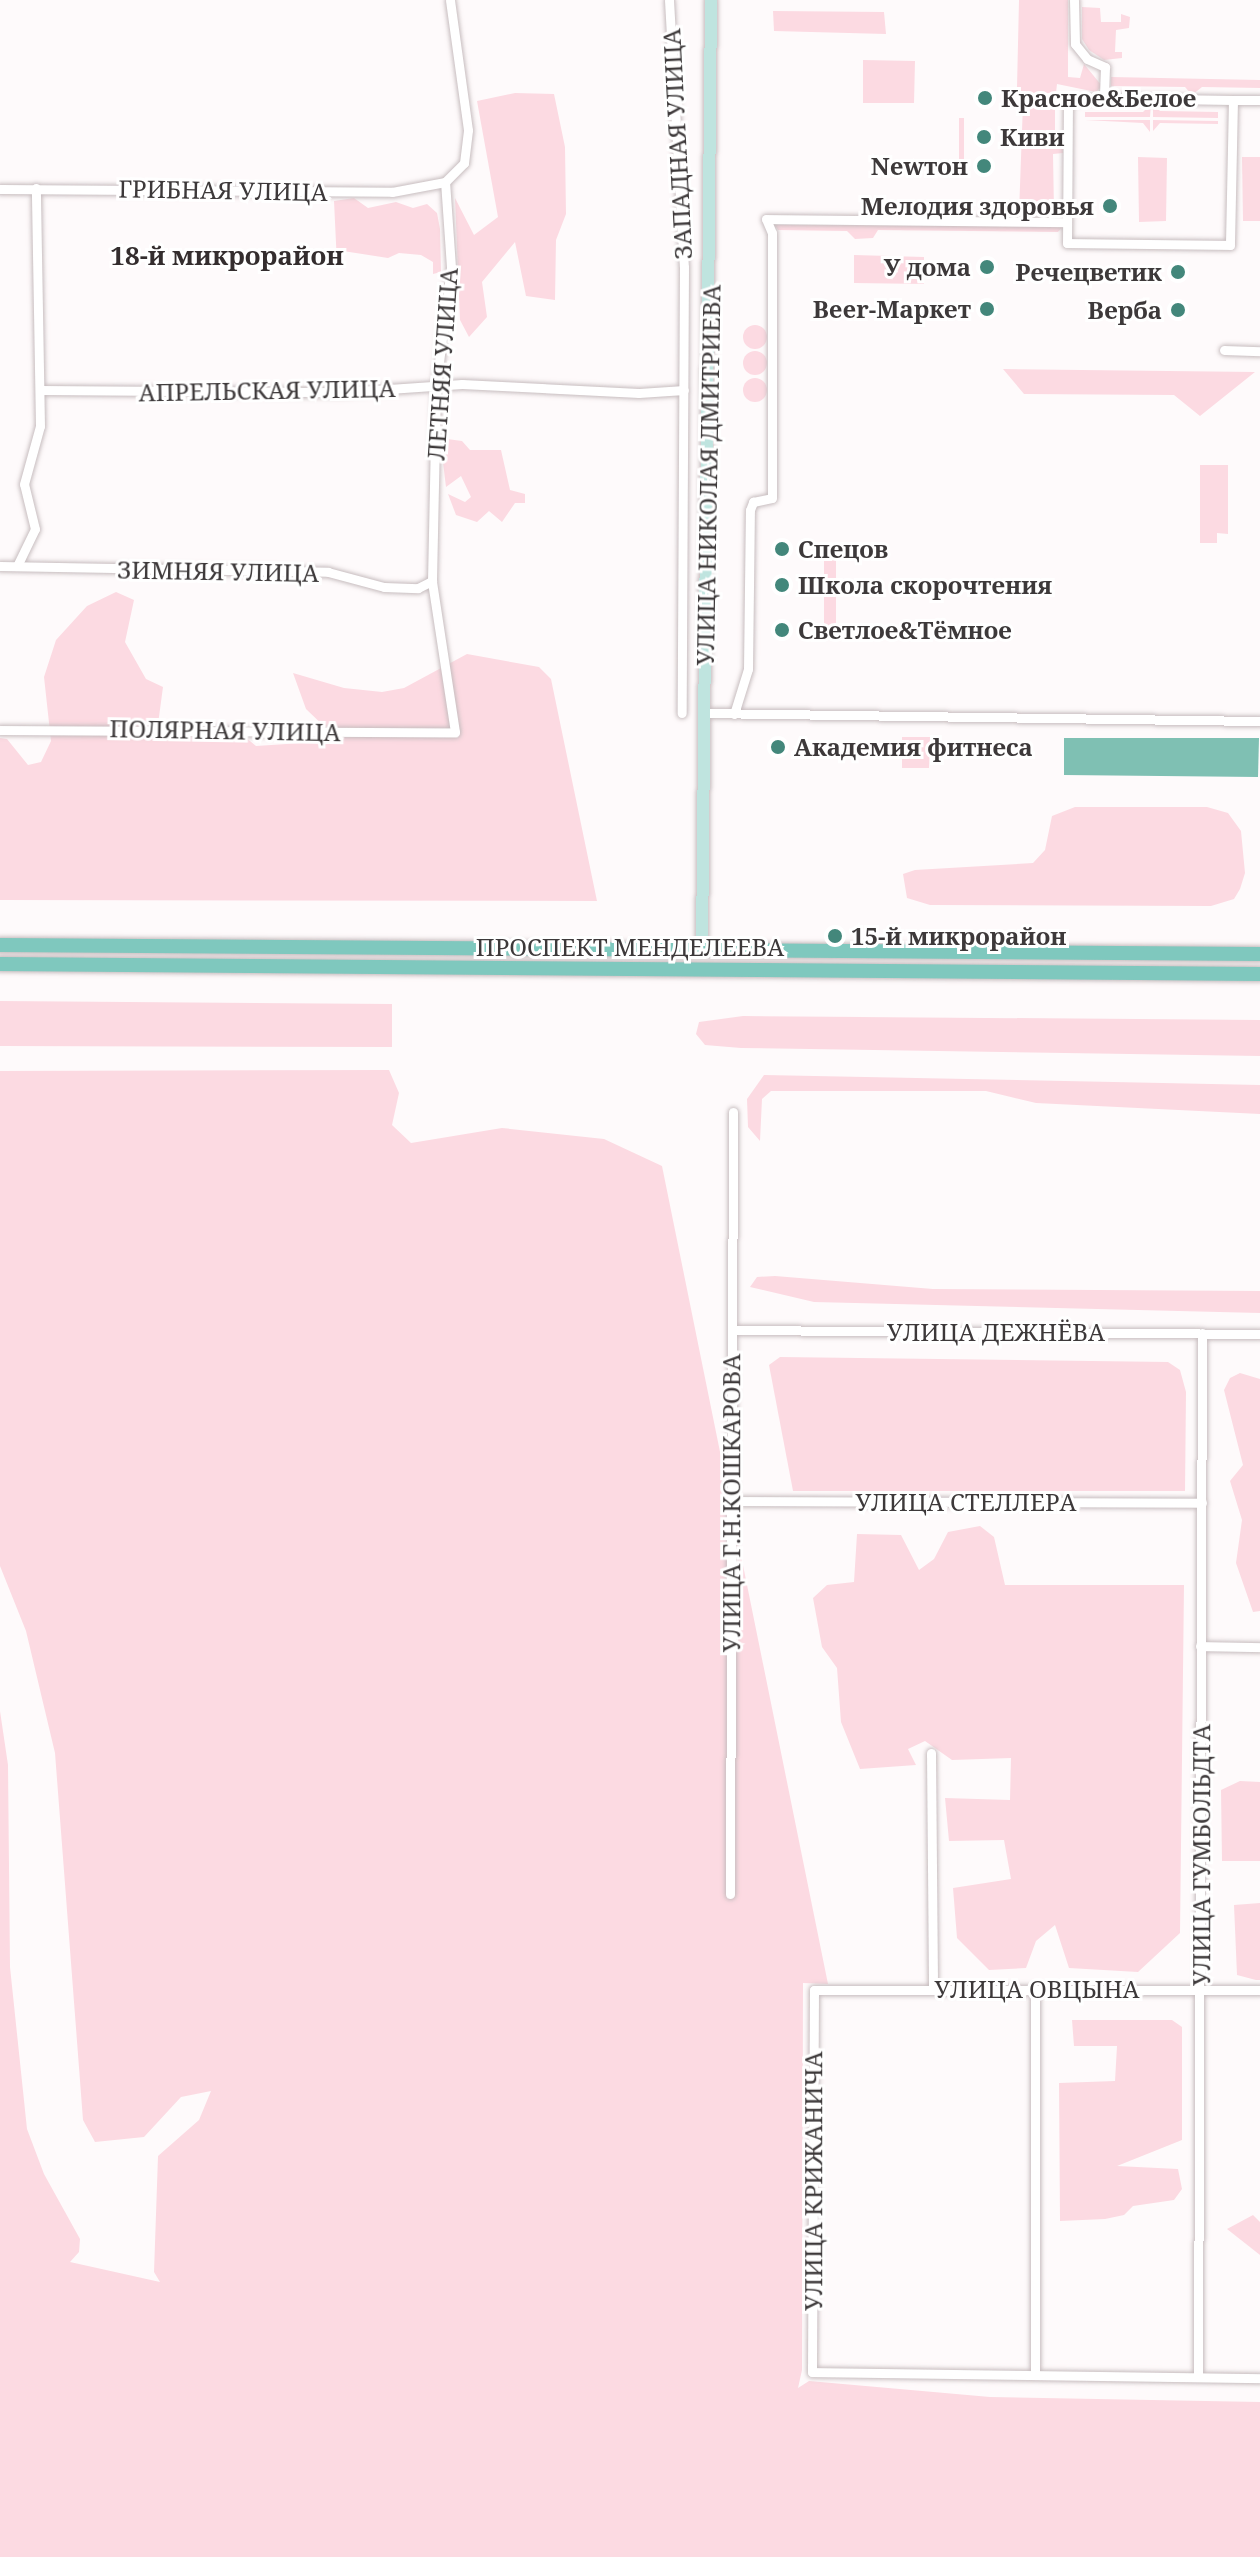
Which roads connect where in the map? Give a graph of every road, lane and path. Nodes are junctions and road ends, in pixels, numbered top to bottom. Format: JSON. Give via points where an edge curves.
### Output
{"nodes":[{"id":1,"x":450,"y":0,"type":"edge"},
{"id":2,"x":711,"y":0,"type":"edge"},
{"id":3,"x":1074,"y":0,"type":"edge"},
{"id":4,"x":670,"y":3,"type":"edge"},
{"id":5,"x":1104,"y":98,"type":"junction"},
{"id":6,"x":1233,"y":100,"type":"junction"},
{"id":7,"x":1260,"y":100,"type":"edge"},
{"id":8,"x":445,"y":182,"type":"junction"},
{"id":9,"x":36,"y":188,"type":"junction"},
{"id":10,"x":0,"y":189,"type":"edge"},
{"id":11,"x":1067,"y":222,"type":"junction"},
{"id":12,"x":1224,"y":350,"type":"dead end"},
{"id":13,"x":1260,"y":351,"type":"edge"},
{"id":14,"x":436,"y":386,"type":"junction"},
{"id":15,"x":40,"y":390,"type":"junction"},
{"id":16,"x":684,"y":390,"type":"junction"},
{"id":17,"x":0,"y":566,"type":"edge"},
{"id":18,"x":17,"y":566,"type":"junction"},
{"id":19,"x":432,"y":581,"type":"junction"},
{"id":20,"x":682,"y":713,"type":"dead end"},
{"id":21,"x":705,"y":713,"type":"junction"},
{"id":22,"x":734,"y":714,"type":"junction"},
{"id":23,"x":1260,"y":721,"type":"edge"},
{"id":24,"x":0,"y":730,"type":"edge"},
{"id":25,"x":451,"y":735,"type":"joint"},
{"id":26,"x":0,"y":945,"type":"edge"},
{"id":27,"x":702,"y":951,"type":"junction"},
{"id":28,"x":1260,"y":954,"type":"edge"},
{"id":29,"x":0,"y":964,"type":"edge"},
{"id":30,"x":1260,"y":974,"type":"edge"},
{"id":31,"x":733,"y":1112,"type":"dead end"},
{"id":32,"x":732,"y":1330,"type":"junction"},
{"id":33,"x":1202,"y":1333,"type":"junction"},
{"id":34,"x":1260,"y":1334,"type":"edge"},
{"id":35,"x":731,"y":1501,"type":"junction"},
{"id":36,"x":1202,"y":1503,"type":"junction"},
{"id":37,"x":1200,"y":1646,"type":"junction"},
{"id":38,"x":1260,"y":1647,"type":"edge"},
{"id":39,"x":931,"y":1753,"type":"dead end"},
{"id":40,"x":730,"y":1894,"type":"dead end"},
{"id":41,"x":933,"y":1989,"type":"junction"},
{"id":42,"x":1035,"y":1989,"type":"junction"},
{"id":43,"x":1203,"y":1989,"type":"junction"},
{"id":44,"x":814,"y":1990,"type":"joint"},
{"id":45,"x":1260,"y":1990,"type":"edge"},
{"id":46,"x":1035,"y":2375,"type":"junction"},
{"id":47,"x":1198,"y":2377,"type":"junction"},
{"id":48,"x":1260,"y":2378,"type":"edge"}],
"edges":[{"from":1,"to":8,"type":"street","via":[[468,130],[464,163]]},
{"from":2,"to":21,"type":"main road","name":"УЛИЦА НИКОЛАЯ ДМИТРИЕВА"},
{"from":3,"to":5,"type":"street","via":[[1075,44],[1087,59],[1105,67]]},
{"from":4,"to":16,"type":"street","name":"ЗАПАДНАЯ УЛИЦА","via":[[684,267]]},
{"from":5,"to":6,"type":"street"},
{"from":5,"to":11,"type":"street","via":[[1078,99],[1068,106]]},
{"from":6,"to":7,"type":"street"},
{"from":6,"to":11,"type":"street","via":[[1230,245],[1067,243]]},
{"from":8,"to":9,"type":"street","name":"ГРИБНАЯ УЛИЦА","via":[[392,192]]},
{"from":8,"to":14,"type":"street","name":"ЛЕТНЯЯ УЛИЦА","via":[[451,267]]},
{"from":9,"to":10,"type":"street","name":"ГРИБНАЯ УЛИЦА"},
{"from":9,"to":15,"type":"street"},
{"from":11,"to":22,"type":"street","via":[[766,219],[772,233],[772,498],[753,502],[750,510],[748,669]]},
{"from":12,"to":13,"type":"street"},
{"from":14,"to":15,"type":"street","name":"АПРЕЛЬСКАЯ УЛИЦА","via":[[247,393]]},
{"from":14,"to":16,"type":"street","name":"АПРЕЛЬСКАЯ УЛИЦА"},
{"from":14,"to":19,"type":"street","name":"ЛЕТНЯЯ УЛИЦА"},
{"from":15,"to":18,"type":"street","via":[[38,441],[24,484],[35,529]]},
{"from":16,"to":20,"type":"street","name":"ЗАПАДНАЯ УЛИЦА"},
{"from":17,"to":18,"type":"street","name":"ЗИМНЯЯ УЛИЦА"},
{"from":18,"to":19,"type":"street","name":"ЗИМНЯЯ УЛИЦА","via":[[328,572],[384,587],[418,588]]},
{"from":19,"to":25,"type":"street","name":"ЛЕТНЯЯ УЛИЦА","via":[[456,723]]},
{"from":21,"to":22,"type":"street"},
{"from":21,"to":27,"type":"main road","name":"УЛИЦА НИКОЛАЯ ДМИТРИЕВА"},
{"from":22,"to":23,"type":"street"},
{"from":24,"to":25,"type":"street","name":"ПОЛЯРНАЯ УЛИЦА","via":[[247,728]]},
{"from":26,"to":27,"type":"main road","name":"ПРОСПЕКТ МЕНДЕЛЕЕВА"},
{"from":27,"to":28,"type":"main road","name":"ПРОСПЕКТ МЕНДЕЛЕЕВА"},
{"from":29,"to":30,"type":"main road","name":"ПРОСПЕКТ МЕНДЕЛЕЕВА"},
{"from":31,"to":32,"type":"street","name":"УЛИЦА Г.Н.КОШКАРОВА"},
{"from":32,"to":33,"type":"street","name":"УЛИЦА ДЕЖНЁВА"},
{"from":32,"to":35,"type":"street","name":"УЛИЦА Г.Н.КОШКАРОВА"},
{"from":33,"to":34,"type":"street","name":"УЛИЦА ДЕЖНЁВА"},
{"from":33,"to":36,"type":"street","name":"УЛИЦА ГУМБОЛЬДТА"},
{"from":35,"to":36,"type":"street","name":"УЛИЦА СТЕЛЛЕРА"},
{"from":35,"to":40,"type":"street","name":"УЛИЦА Г.Н.КОШКАРОВА"},
{"from":36,"to":37,"type":"street","name":"УЛИЦА ГУМБОЛЬДТА"},
{"from":37,"to":38,"type":"street"},
{"from":37,"to":43,"type":"street","name":"УЛИЦА ГУМБОЛЬДТА"},
{"from":39,"to":41,"type":"street"},
{"from":41,"to":42,"type":"street","name":"УЛИЦА ОВЦЫНА"},
{"from":41,"to":44,"type":"street","name":"УЛИЦА ОВЦЫНА"},
{"from":42,"to":43,"type":"street","name":"УЛИЦА ОВЦЫНА"},
{"from":42,"to":46,"type":"street"},
{"from":43,"to":45,"type":"street","name":"УЛИЦА ОВЦЫНА"},
{"from":43,"to":47,"type":"street","name":"УЛИЦА ГУМБОЛЬДТА"},
{"from":44,"to":46,"type":"street","name":"УЛИЦА КРИЖАНИЧА","via":[[812,2372]]},
{"from":46,"to":47,"type":"street"},
{"from":47,"to":48,"type":"street"}]}
